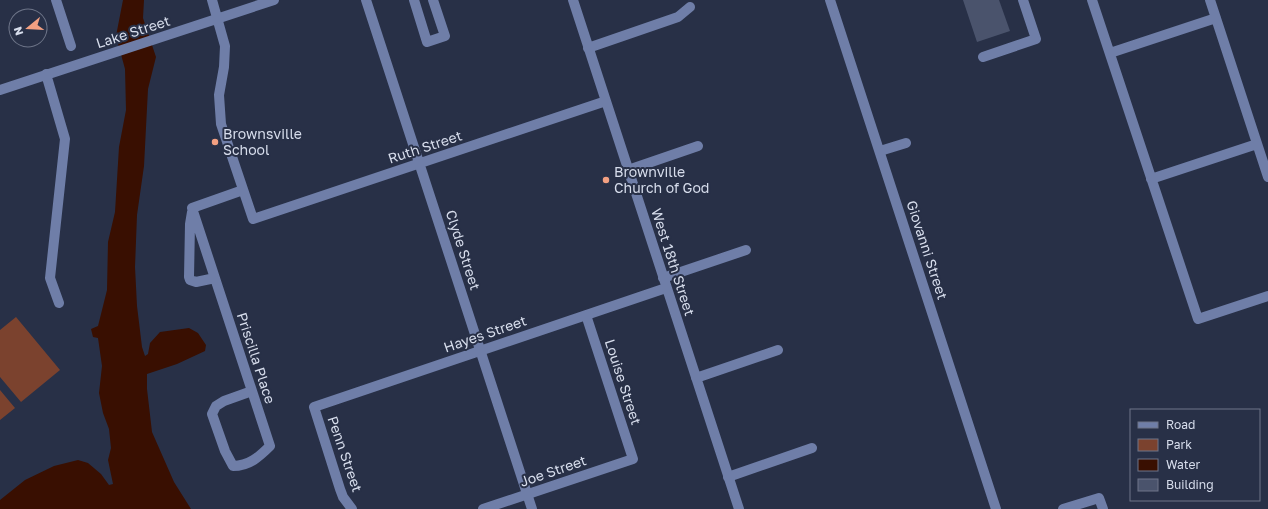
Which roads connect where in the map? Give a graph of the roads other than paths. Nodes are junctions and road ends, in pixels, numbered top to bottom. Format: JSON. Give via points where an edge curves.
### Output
{"nodes":[{"id":1,"x":56,"y":0,"type":"edge"},
{"id":2,"x":212,"y":0,"type":"edge"},
{"id":3,"x":274,"y":0,"type":"edge"},
{"id":4,"x":366,"y":0,"type":"edge"},
{"id":5,"x":414,"y":0,"type":"edge"},
{"id":6,"x":433,"y":0,"type":"edge"},
{"id":7,"x":573,"y":0,"type":"edge"},
{"id":8,"x":830,"y":0,"type":"edge"},
{"id":9,"x":1023,"y":0,"type":"edge"},
{"id":10,"x":1092,"y":0,"type":"edge"},
{"id":11,"x":1210,"y":0,"type":"edge"},
{"id":12,"x":690,"y":8,"type":"dead end"},
{"id":13,"x":436,"y":11,"type":"junction"},
{"id":14,"x":419,"y":16,"type":"junction"},
{"id":15,"x":1216,"y":18,"type":"junction"},
{"id":16,"x":218,"y":19,"type":"junction"},
{"id":17,"x":71,"y":46,"type":"dead end"},
{"id":18,"x":588,"y":48,"type":"junction"},
{"id":19,"x":1110,"y":53,"type":"junction"},
{"id":20,"x":984,"y":57,"type":"dead end"},
{"id":21,"x":46,"y":74,"type":"junction"},
{"id":22,"x":0,"y":90,"type":"edge"},
{"id":23,"x":606,"y":101,"type":"junction"},
{"id":24,"x":906,"y":143,"type":"dead end"},
{"id":25,"x":1257,"y":144,"type":"junction"},
{"id":26,"x":698,"y":146,"type":"dead end"},
{"id":27,"x":880,"y":151,"type":"junction"},
{"id":28,"x":420,"y":163,"type":"junction"},
{"id":29,"x":628,"y":170,"type":"junction"},
{"id":30,"x":1268,"y":178,"type":"edge"},
{"id":31,"x":1151,"y":179,"type":"junction"},
{"id":32,"x":243,"y":190,"type":"junction"},
{"id":33,"x":192,"y":208,"type":"junction"},
{"id":34,"x":746,"y":250,"type":"dead end"},
{"id":35,"x":215,"y":278,"type":"junction"},
{"id":36,"x":665,"y":283,"type":"junction"},
{"id":37,"x":1268,"y":296,"type":"edge"},
{"id":38,"x":59,"y":303,"type":"dead end"},
{"id":39,"x":586,"y":315,"type":"junction"},
{"id":40,"x":480,"y":350,"type":"junction"},
{"id":41,"x":778,"y":350,"type":"dead end"},
{"id":42,"x":696,"y":378,"type":"junction"},
{"id":43,"x":252,"y":391,"type":"junction"},
{"id":44,"x":314,"y":407,"type":"joint"},
{"id":45,"x":812,"y":448,"type":"dead end"},
{"id":46,"x":633,"y":459,"type":"joint"},
{"id":47,"x":728,"y":477,"type":"junction"},
{"id":48,"x":527,"y":494,"type":"junction"},
{"id":49,"x":352,"y":509,"type":"edge"},
{"id":50,"x":482,"y":509,"type":"edge"},
{"id":51,"x":532,"y":509,"type":"edge"},
{"id":52,"x":739,"y":509,"type":"edge"},
{"id":53,"x":996,"y":509,"type":"edge"},
{"id":54,"x":1062,"y":509,"type":"edge"},
{"id":55,"x":1103,"y":509,"type":"edge"}],
"edges":[{"from":1,"to":17,"type":"street"},
{"from":2,"to":16,"type":"street"},
{"from":3,"to":16,"type":"street","name":"Lake Street"},
{"from":4,"to":28,"type":"street","name":"Clyde Street"},
{"from":5,"to":14,"type":"street"},
{"from":6,"to":13,"type":"street"},
{"from":7,"to":18,"type":"street","name":"West 18th Street"},
{"from":8,"to":27,"type":"street","name":"Giovanni Street"},
{"from":9,"to":20,"type":"street","via":[[1036,39]]},
{"from":10,"to":19,"type":"street"},
{"from":11,"to":15,"type":"street"},
{"from":12,"to":18,"type":"street","via":[[678,17]]},
{"from":13,"to":14,"type":"street"},
{"from":13,"to":14,"type":"street","via":[[445,36],[427,42]]},
{"from":15,"to":19,"type":"street"},
{"from":15,"to":25,"type":"street"},
{"from":16,"to":21,"type":"street","name":"Lake Street"},
{"from":16,"to":32,"type":"street","via":[[225,46],[219,95],[221,124]]},
{"from":18,"to":23,"type":"street","name":"West 18th Street"},
{"from":19,"to":31,"type":"street"},
{"from":21,"to":22,"type":"street","name":"Lake Street"},
{"from":21,"to":38,"type":"street","via":[[65,139],[50,278]]},
{"from":23,"to":28,"type":"street","name":"Ruth Street"},
{"from":23,"to":29,"type":"street","name":"West 18th Street"},
{"from":24,"to":27,"type":"street"},
{"from":25,"to":30,"type":"street"},
{"from":25,"to":31,"type":"street"},
{"from":26,"to":29,"type":"street"},
{"from":27,"to":53,"type":"street","name":"Giovanni Street"},
{"from":28,"to":32,"type":"street","name":"Ruth Street","via":[[253,219]]},
{"from":28,"to":40,"type":"street","name":"Clyde Street"},
{"from":29,"to":36,"type":"street","name":"West 18th Street"},
{"from":31,"to":37,"type":"street","via":[[1198,319]]},
{"from":32,"to":33,"type":"street"},
{"from":33,"to":35,"type":"street","name":"Priscilla Place"},
{"from":33,"to":35,"type":"street","via":[[189,277],[196,282]]},
{"from":34,"to":36,"type":"street","name":"Hayes Street"},
{"from":35,"to":43,"type":"street","name":"Priscilla Place"},
{"from":36,"to":39,"type":"street","name":"Hayes Street"},
{"from":36,"to":42,"type":"street","name":"West 18th Street"},
{"from":39,"to":40,"type":"street","name":"Hayes Street"},
{"from":39,"to":46,"type":"street","name":"Louise Street"},
{"from":40,"to":44,"type":"street","name":"Hayes Street"},
{"from":40,"to":48,"type":"street","name":"Clyde Street"},
{"from":41,"to":42,"type":"street"},
{"from":42,"to":47,"type":"street","name":"West 18th Street"},
{"from":43,"to":43,"type":"street","name":"Priscilla Place","via":[[224,401],[216,406],[212,414],[224,451],[233,466],[242,466],[258,459],[270,446]]},
{"from":44,"to":49,"type":"street","name":"Penn Street","via":[[340,489]]},
{"from":45,"to":47,"type":"street"},
{"from":46,"to":48,"type":"street","name":"Joe Street"},
{"from":47,"to":52,"type":"street","name":"West 18th Street"},
{"from":48,"to":50,"type":"street","name":"Joe Street"},
{"from":48,"to":51,"type":"street","name":"Clyde Street"},
{"from":54,"to":55,"type":"street","via":[[1099,498]]}]}
